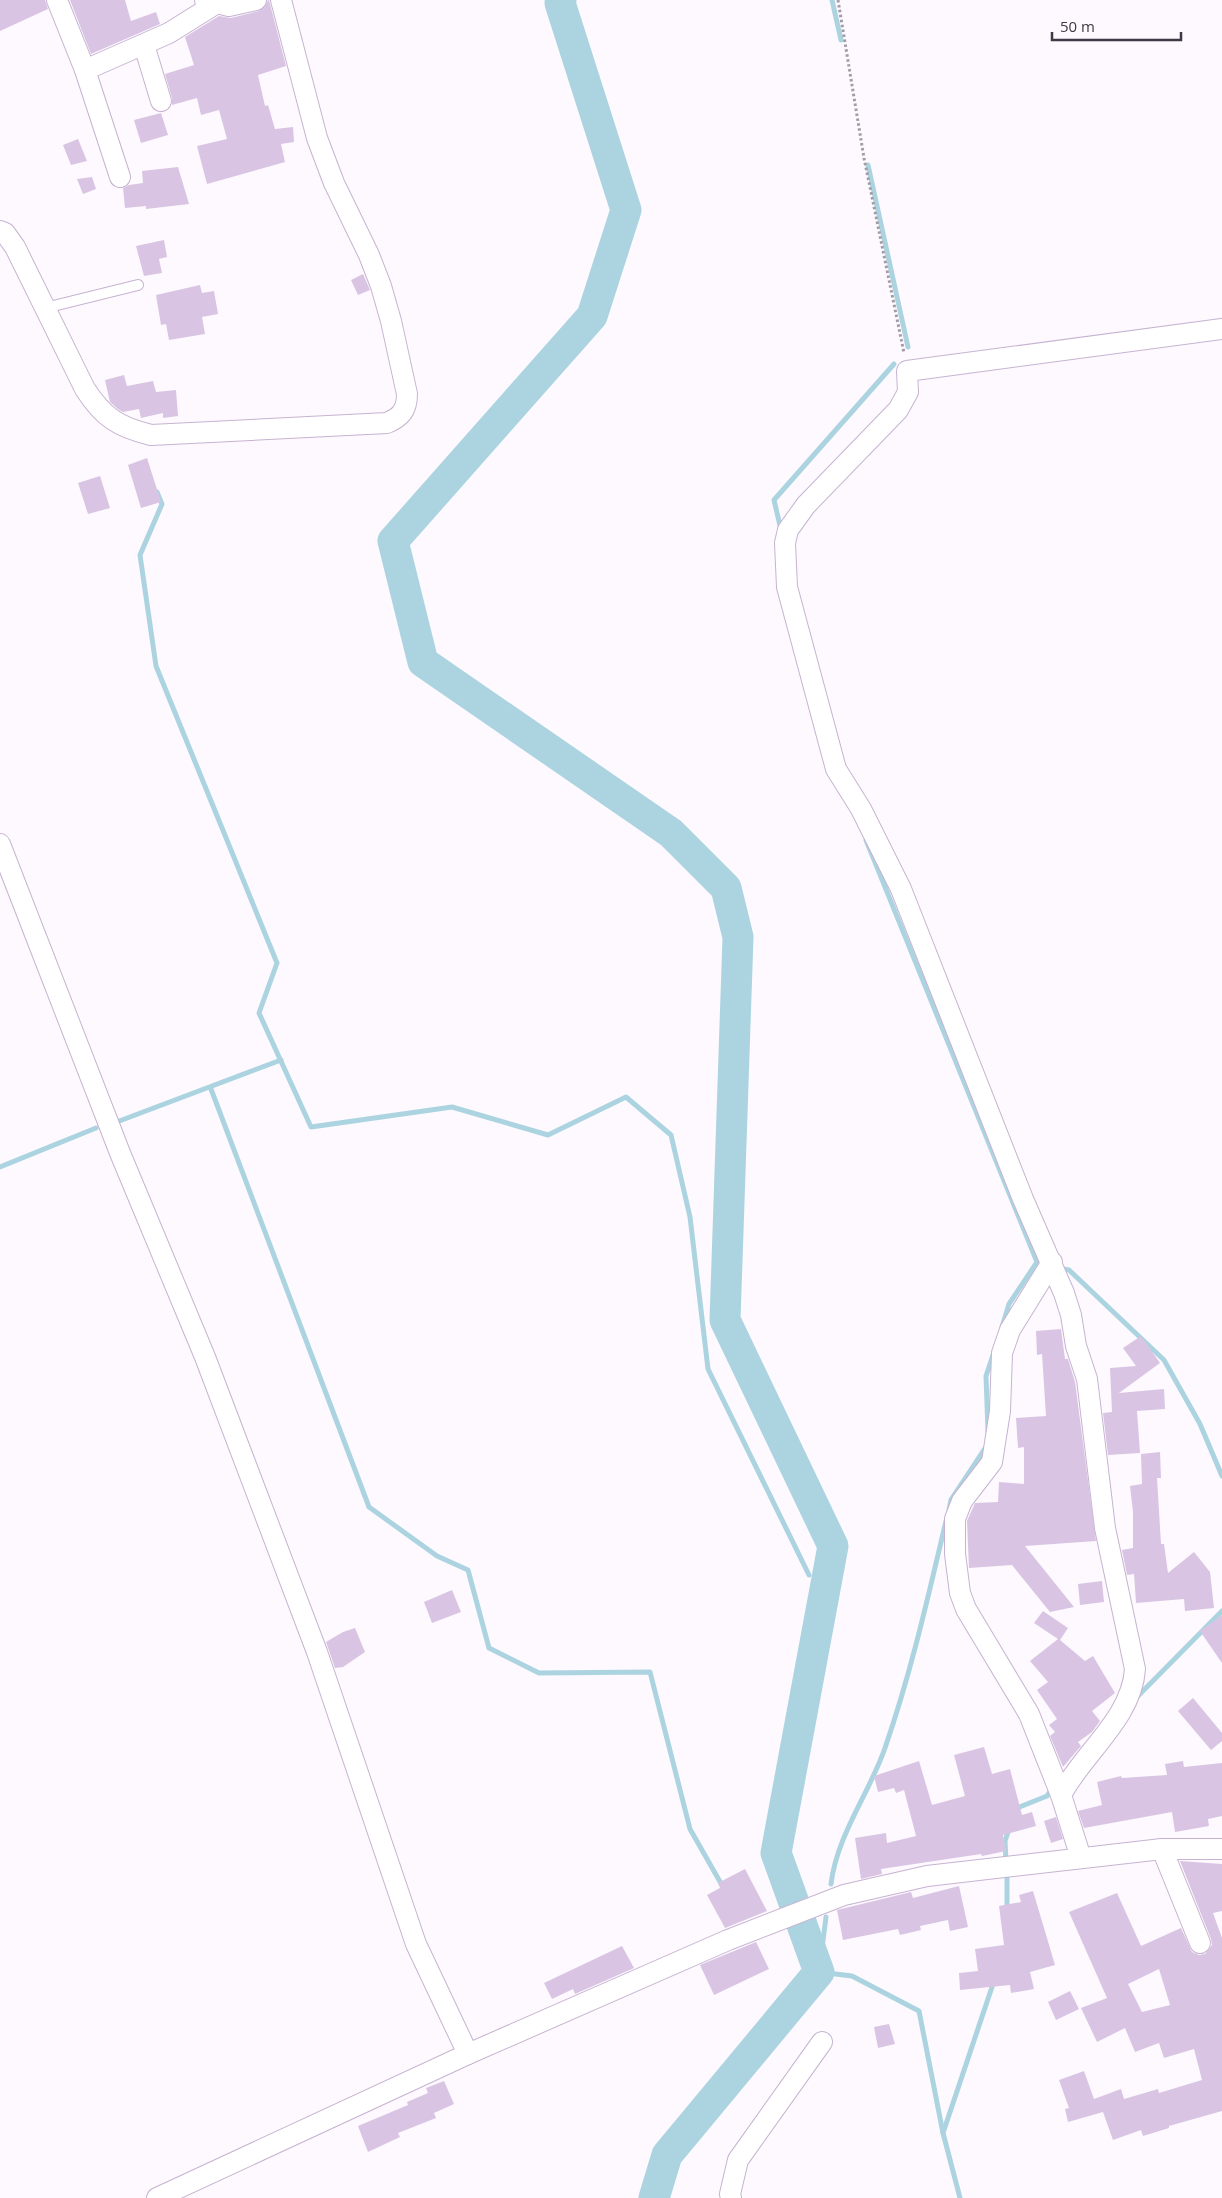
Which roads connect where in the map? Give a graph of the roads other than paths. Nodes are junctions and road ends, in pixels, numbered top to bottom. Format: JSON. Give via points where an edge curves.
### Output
{"nodes":[{"id":1,"x":57,"y":0,"type":"edge"},
{"id":2,"x":256,"y":0,"type":"edge"},
{"id":3,"x":281,"y":0,"type":"edge"},
{"id":4,"x":211,"y":2,"type":"edge"},
{"id":5,"x":144,"y":44,"type":"junction"},
{"id":6,"x":86,"y":70,"type":"junction"},
{"id":7,"x":161,"y":101,"type":"dead end"},
{"id":8,"x":120,"y":177,"type":"dead end"},
{"id":9,"x":0,"y":230,"type":"edge"},
{"id":10,"x":138,"y":284,"type":"dead end"},
{"id":11,"x":45,"y":308,"type":"junction"},
{"id":12,"x":1222,"y":329,"type":"edge"},
{"id":13,"x":0,"y":844,"type":"edge"},
{"id":14,"x":1052,"y":1262,"type":"junction"},
{"id":15,"x":1061,"y":1795,"type":"junction"},
{"id":16,"x":1162,"y":1848,"type":"junction"},
{"id":17,"x":1222,"y":1849,"type":"edge"},
{"id":18,"x":1081,"y":1858,"type":"junction"},
{"id":19,"x":1200,"y":1944,"type":"dead end"},
{"id":20,"x":822,"y":2042,"type":"dead end"},
{"id":21,"x":468,"y":2054,"type":"junction"},
{"id":22,"x":157,"y":2198,"type":"edge"},
{"id":23,"x":731,"y":2198,"type":"edge"}],
"edges":[{"from":1,"to":6,"type":"street"},
{"from":2,"to":4,"type":"street","via":[[230,6]]},
{"from":3,"to":11,"type":"street","via":[[317,138],[334,184],[381,286],[407,394],[403,413],[387,423],[151,434],[128,429],[96,406]]},
{"from":4,"to":5,"type":"street","via":[[169,32]]},
{"from":5,"to":6,"type":"street"},
{"from":5,"to":7,"type":"street"},
{"from":6,"to":8,"type":"street"},
{"from":9,"to":11,"type":"street","via":[[16,247]]},
{"from":10,"to":11,"type":"lane"},
{"from":12,"to":14,"type":"street","via":[[907,371],[908,392],[898,410],[806,505],[788,530],[785,543],[787,587],[836,769],[861,809],[901,889],[1023,1200]]},
{"from":13,"to":21,"type":"street","via":[[120,1153],[233,1430],[316,1652],[416,1944]]},
{"from":14,"to":15,"type":"street","via":[[1087,1379],[1105,1528],[1135,1668],[1134,1685],[1114,1721]]},
{"from":14,"to":15,"type":"street","via":[[1010,1330],[1002,1353],[1000,1410],[992,1462],[962,1501],[955,1519],[955,1554],[960,1593],[966,1609],[1029,1714]]},
{"from":15,"to":18,"type":"street"},
{"from":16,"to":17,"type":"street"},
{"from":16,"to":18,"type":"street"},
{"from":16,"to":19,"type":"street"},
{"from":18,"to":21,"type":"street","via":[[927,1876],[884,1884],[818,1905],[728,1940]]},
{"from":20,"to":23,"type":"street","via":[[738,2160]]},
{"from":21,"to":22,"type":"street"}]}
